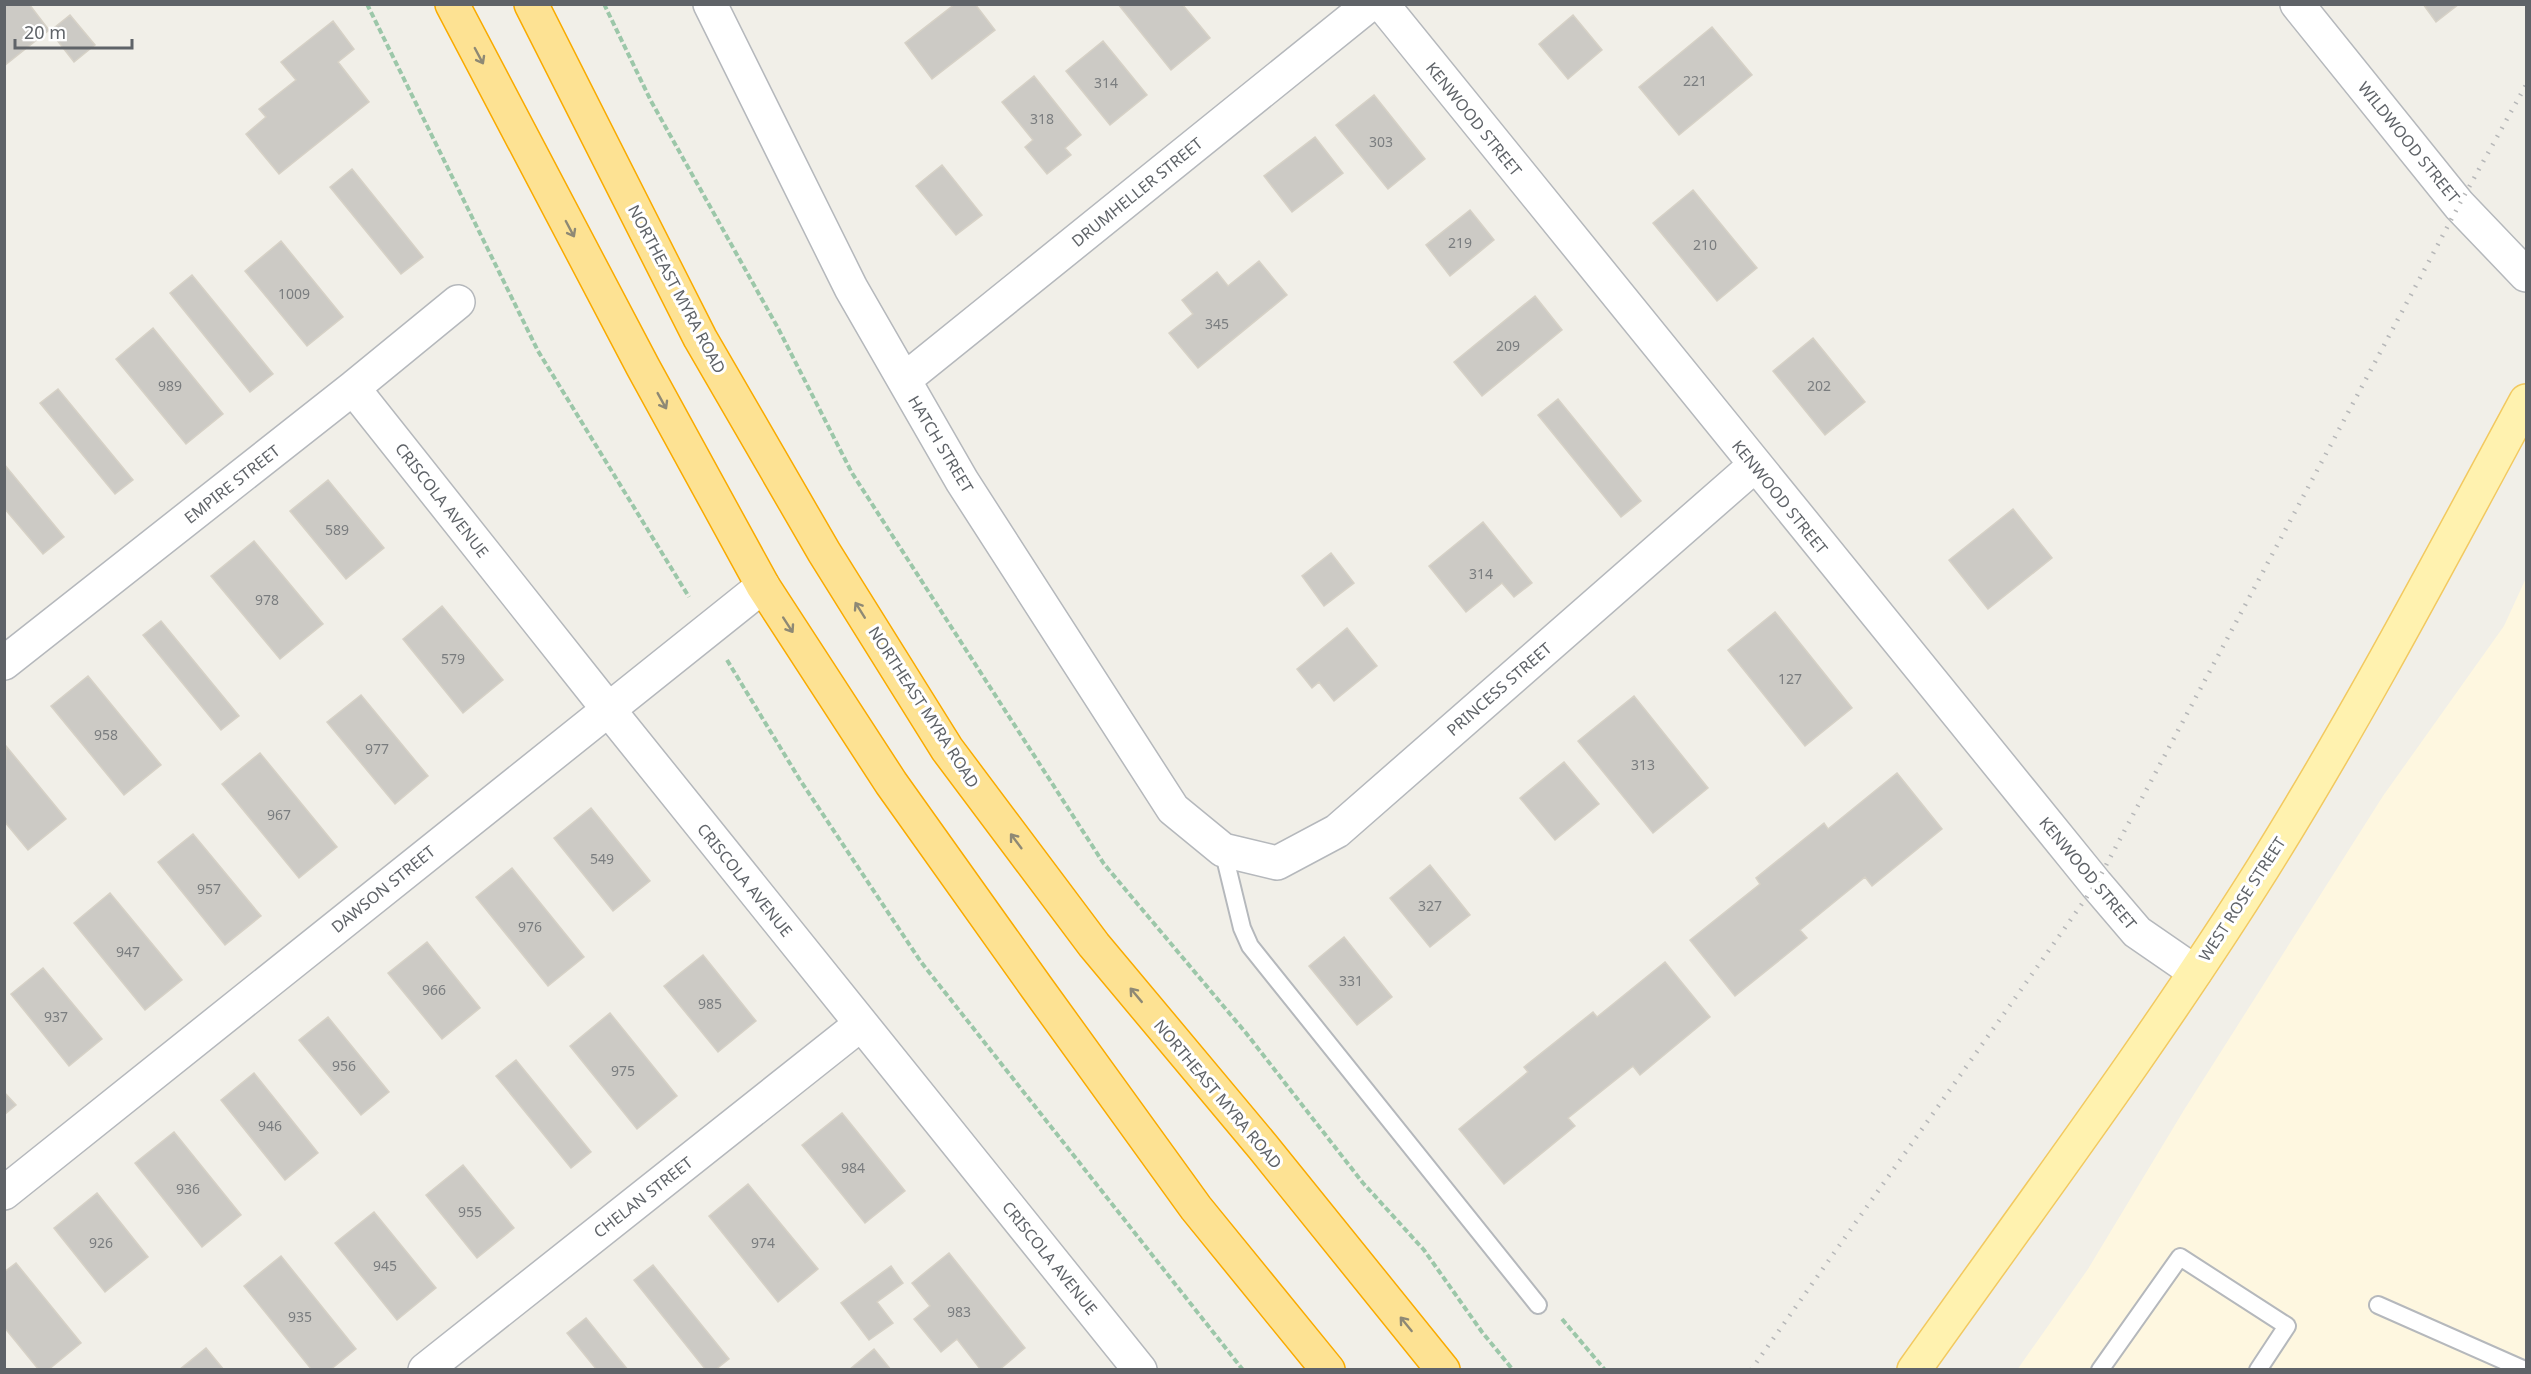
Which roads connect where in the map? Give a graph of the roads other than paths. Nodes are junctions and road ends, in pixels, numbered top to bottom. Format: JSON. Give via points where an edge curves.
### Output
{"nodes":[{"id":1,"x":452,"y":4,"type":"edge"},
{"id":2,"x":531,"y":4,"type":"edge"},
{"id":3,"x":710,"y":4,"type":"edge"},
{"id":4,"x":1370,"y":4,"type":"edge"},
{"id":5,"x":1382,"y":4,"type":"edge"},
{"id":6,"x":2297,"y":4,"type":"edge"},
{"id":7,"x":2526,"y":275,"type":"edge"},
{"id":8,"x":458,"y":302,"type":"dead end"},
{"id":9,"x":904,"y":380,"type":"junction"},
{"id":10,"x":353,"y":388,"type":"junction"},
{"id":11,"x":2526,"y":401,"type":"edge"},
{"id":12,"x":1754,"y":466,"type":"junction"},
{"id":13,"x":763,"y":586,"type":"junction"},
{"id":14,"x":4,"y":663,"type":"edge"},
{"id":15,"x":608,"y":709,"type":"junction"},
{"id":16,"x":1223,"y":850,"type":"junction"},
{"id":17,"x":2195,"y":972,"type":"junction"},
{"id":18,"x":861,"y":1024,"type":"junction"},
{"id":19,"x":4,"y":1193,"type":"edge"},
{"id":20,"x":1538,"y":1305,"type":"road end"},
{"id":21,"x":2378,"y":1305,"type":"dead end"},
{"id":22,"x":1128,"y":1365,"type":"edge"},
{"id":23,"x":425,"y":1370,"type":"edge"},
{"id":24,"x":1328,"y":1370,"type":"edge"},
{"id":25,"x":1443,"y":1370,"type":"edge"},
{"id":26,"x":1914,"y":1370,"type":"edge"},
{"id":27,"x":2100,"y":1370,"type":"edge"},
{"id":28,"x":2258,"y":1370,"type":"edge"},
{"id":29,"x":2525,"y":1370,"type":"edge"}],
"edges":[{"from":1,"to":13,"type":"highway","one_way":true},
{"from":25,"to":2,"type":"highway","name":"NORTHEAST MYRA ROAD","one_way":true,"via":[[1094,945],[947,748],[824,552],[700,338]]},
{"from":3,"to":9,"type":"street","name":"HATCH STREET","via":[[851,288]]},
{"from":4,"to":9,"type":"street","name":"DRUMHELLER STREET"},
{"from":5,"to":12,"type":"street","name":"KENWOOD STREET"},
{"from":6,"to":7,"type":"street","name":"WILDWOOD STREET","via":[[2459,205]]},
{"from":8,"to":10,"type":"street","name":"EMPIRE STREET"},
{"from":9,"to":16,"type":"street","name":"HATCH STREET","via":[[962,481],[1173,809]]},
{"from":10,"to":14,"type":"street","name":"EMPIRE STREET"},
{"from":10,"to":15,"type":"street","name":"CRISCOLA AVENUE"},
{"from":11,"to":17,"type":"main road","name":"WEST ROSE STREET","via":[[2326,766]]},
{"from":12,"to":16,"type":"street","name":"PRINCESS STREET","via":[[1337,831],[1277,863]]},
{"from":12,"to":17,"type":"street","name":"KENWOOD STREET","via":[[2136,932]]},
{"from":13,"to":15,"type":"street","name":"DAWSON STREET"},
{"from":13,"to":24,"type":"highway","one_way":true,"via":[[891,783],[1065,1027],[1196,1208]]},
{"from":15,"to":18,"type":"street","name":"CRISCOLA AVENUE"},
{"from":15,"to":19,"type":"street","name":"DAWSON STREET"},
{"from":16,"to":20,"type":"lane","via":[[1250,946]]},
{"from":17,"to":26,"type":"main road","name":"WEST ROSE STREET"},
{"from":18,"to":22,"type":"street","name":"CRISCOLA AVENUE"},
{"from":18,"to":23,"type":"street","name":"CHELAN STREET"},
{"from":21,"to":29,"type":"lane"},
{"from":27,"to":28,"type":"lane","via":[[2180,1257],[2287,1326]]}]}
